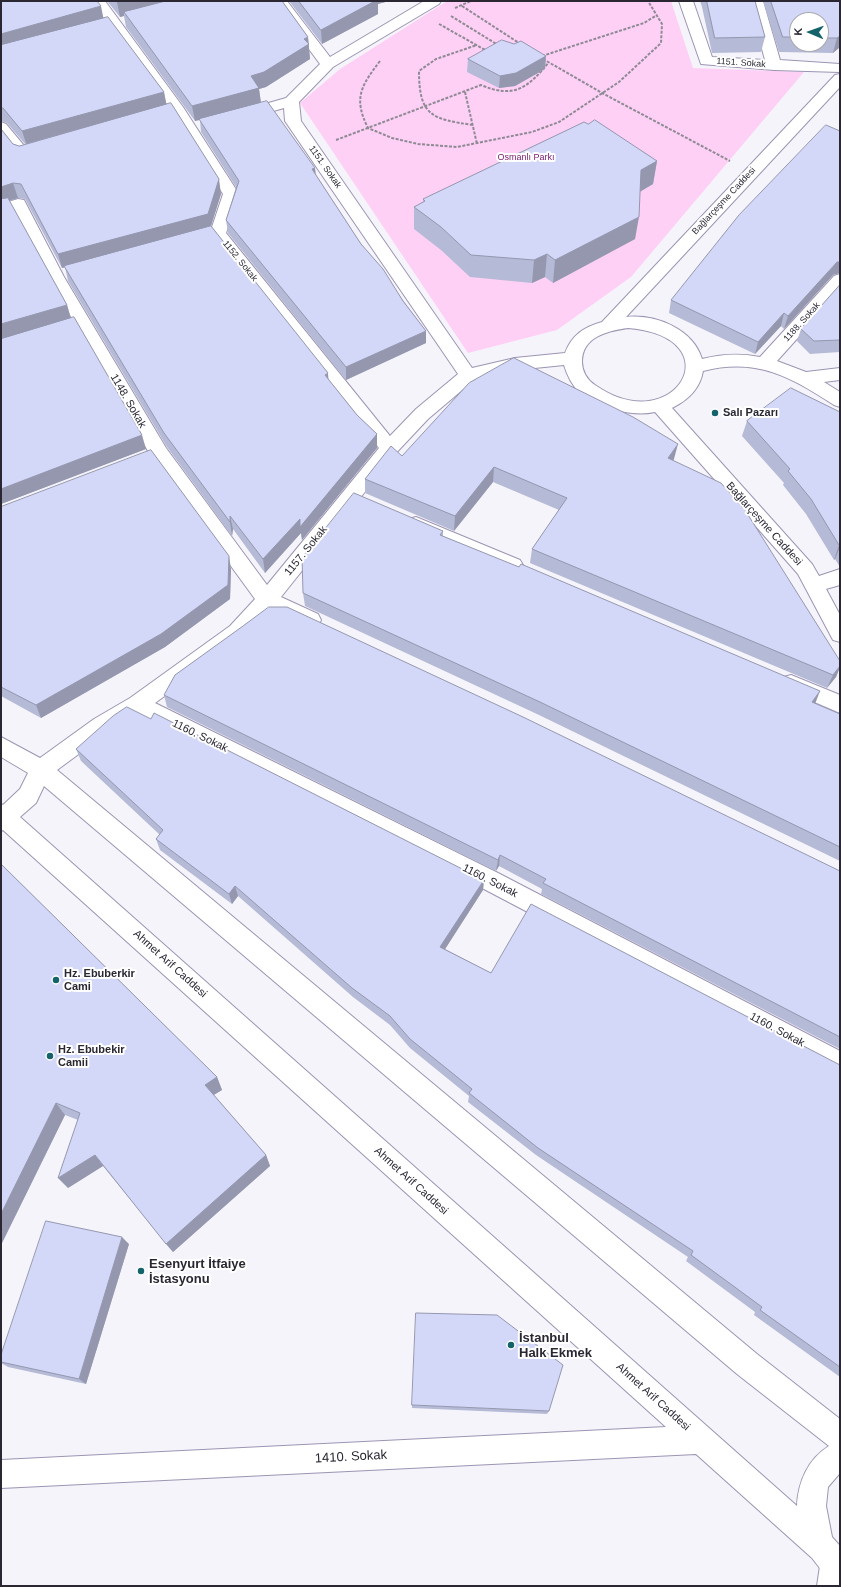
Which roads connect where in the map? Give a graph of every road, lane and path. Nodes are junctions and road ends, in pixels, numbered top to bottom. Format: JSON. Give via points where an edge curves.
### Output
{"nodes":[{"id":1,"x":98,"y":1,"type":"edge"},
{"id":2,"x":280,"y":1,"type":"edge"},
{"id":3,"x":434,"y":1,"type":"edge"},
{"id":4,"x":471,"y":1,"type":"edge"},
{"id":5,"x":648,"y":1,"type":"edge"},
{"id":6,"x":686,"y":1,"type":"edge"},
{"id":7,"x":756,"y":1,"type":"edge"},
{"id":8,"x":462,"y":6,"type":"junction"},
{"id":9,"x":450,"y":10,"type":"dead end"},
{"id":10,"x":445,"y":13,"type":"dead end"},
{"id":11,"x":657,"y":15,"type":"junction"},
{"id":12,"x":438,"y":23,"type":"dead end"},
{"id":13,"x":520,"y":44,"type":"edge"},
{"id":14,"x":477,"y":45,"type":"junction"},
{"id":15,"x":501,"y":46,"type":"edge"},
{"id":16,"x":489,"y":52,"type":"edge"},
{"id":17,"x":383,"y":57,"type":"dead end"},
{"id":18,"x":549,"y":62,"type":"junction"},
{"id":19,"x":328,"y":64,"type":"junction"},
{"id":20,"x":774,"y":66,"type":"junction"},
{"id":21,"x":840,"y":68,"type":"edge"},
{"id":22,"x":840,"y":78,"type":"edge"},
{"id":23,"x":465,"y":92,"type":"junction"},
{"id":24,"x":602,"y":93,"type":"junction"},
{"id":25,"x":291,"y":101,"type":"junction"},
{"id":26,"x":424,"y":108,"type":"junction"},
{"id":27,"x":226,"y":119,"type":"edge"},
{"id":28,"x":473,"y":125,"type":"junction"},
{"id":29,"x":1,"y":127,"type":"edge"},
{"id":30,"x":368,"y":128,"type":"junction"},
{"id":31,"x":477,"y":144,"type":"junction"},
{"id":32,"x":53,"y":146,"type":"edge"},
{"id":33,"x":313,"y":149,"type":"junction"},
{"id":34,"x":752,"y":173,"type":"junction"},
{"id":35,"x":1,"y":209,"type":"edge"},
{"id":36,"x":840,"y":280,"type":"edge"},
{"id":37,"x":609,"y":324,"type":"junction"},
{"id":38,"x":572,"y":358,"type":"junction"},
{"id":39,"x":764,"y":364,"type":"junction"},
{"id":40,"x":696,"y":367,"type":"junction"},
{"id":41,"x":840,"y":374,"type":"edge"},
{"id":42,"x":468,"y":375,"type":"junction"},
{"id":43,"x":805,"y":378,"type":"junction"},
{"id":44,"x":840,"y":401,"type":"edge"},
{"id":45,"x":659,"y":405,"type":"junction"},
{"id":46,"x":390,"y":448,"type":"junction"},
{"id":47,"x":400,"y":517,"type":"edge"},
{"id":48,"x":530,"y":572,"type":"edge"},
{"id":49,"x":840,"y":577,"type":"edge"},
{"id":50,"x":813,"y":585,"type":"junction"},
{"id":51,"x":267,"y":600,"type":"junction"},
{"id":52,"x":331,"y":630,"type":"edge"},
{"id":53,"x":840,"y":634,"type":"edge"},
{"id":54,"x":775,"y":676,"type":"edge"},
{"id":55,"x":136,"y":704,"type":"junction"},
{"id":56,"x":840,"y":704,"type":"edge"},
{"id":57,"x":1,"y":746,"type":"edge"},
{"id":58,"x":41,"y":770,"type":"junction"},
{"id":59,"x":3,"y":817,"type":"edge"},
{"id":60,"x":840,"y":1064,"type":"edge"},
{"id":61,"x":840,"y":1437,"type":"edge"},
{"id":62,"x":700,"y":1440,"type":"junction"},
{"id":63,"x":840,"y":1456,"type":"edge"},
{"id":64,"x":1,"y":1474,"type":"edge"},
{"id":65,"x":832,"y":1567,"type":"edge"}],
"edges":[{"from":1,"to":46,"type":"street","name":"1152. Sokak","via":[[171,112],[198,127],[231,194],[210,235]]},
{"from":2,"to":19,"type":"street"},
{"from":3,"to":19,"type":"street"},
{"from":4,"to":8,"type":"path"},
{"from":5,"to":11,"type":"path"},
{"from":6,"to":20,"type":"street","name":"1151. Sokak","via":[[706,61]]},
{"from":7,"to":20,"type":"street"},
{"from":8,"to":9,"type":"path"},
{"from":8,"to":13,"type":"path"},
{"from":10,"to":15,"type":"path"},
{"from":11,"to":18,"type":"path","via":[[644,23],[540,57]]},
{"from":11,"to":24,"type":"path","via":[[662,24],[661,43],[619,82]]},
{"from":12,"to":14,"type":"path"},
{"from":14,"to":16,"type":"path"},
{"from":14,"to":26,"type":"path","via":[[436,59],[420,71],[418,91]]},
{"from":17,"to":30,"type":"path","via":[[361,88],[358,105],[361,117]]},
{"from":18,"to":23,"type":"path","via":[[527,87],[496,92],[481,85]]},
{"from":18,"to":24,"type":"path"},
{"from":19,"to":25,"type":"street"},
{"from":20,"to":21,"type":"street","name":"1151. Sokak"},
{"from":22,"to":34,"type":"street","name":"Bağlarçeşme Caddesi"},
{"from":23,"to":26,"type":"path"},
{"from":23,"to":28,"type":"path"},
{"from":24,"to":31,"type":"path","via":[[559,122],[532,132]]},
{"from":24,"to":34,"type":"path"},
{"from":25,"to":27,"type":"street"},
{"from":25,"to":33,"type":"street","name":"1151. Sokak","via":[[293,121]]},
{"from":26,"to":28,"type":"path","via":[[446,121]]},
{"from":26,"to":30,"type":"path"},
{"from":28,"to":31,"type":"path"},
{"from":29,"to":32,"type":"street","via":[[23,154]]},
{"from":30,"to":31,"type":"path","via":[[392,138],[418,144],[457,147]]},
{"from":30,"to":33,"type":"path"},
{"from":33,"to":42,"type":"street","name":"1151. Sokak"},
{"from":34,"to":37,"type":"street","name":"Bağlarçeşme Caddesi"},
{"from":35,"to":51,"type":"street","name":"1148. Sokak","via":[[18,204],[64,275],[76,325],[152,456]]},
{"from":36,"to":39,"type":"street","name":"1188. Sokak"},
{"from":37,"to":38,"type":"street","via":[[583,337]]},
{"from":37,"to":40,"type":"street","via":[[648,324],[667,330],[682,340],[692,353]]},
{"from":38,"to":42,"type":"street","name":"1157. Sokak","via":[[515,364]]},
{"from":38,"to":45,"type":"street","via":[[577,377],[583,386],[598,397],[617,404],[638,407]]},
{"from":39,"to":40,"type":"street","via":[[727,360]]},
{"from":39,"to":43,"type":"street"},
{"from":40,"to":45,"type":"street","via":[[694,379],[687,390],[675,399]]},
{"from":41,"to":43,"type":"street"},
{"from":42,"to":46,"type":"street","name":"1157. Sokak","via":[[422,414]]},
{"from":43,"to":44,"type":"street"},
{"from":45,"to":50,"type":"street","name":"Bağlarçeşme Caddesi","via":[[805,570]]},
{"from":46,"to":51,"type":"street","name":"1157. Sokak","via":[[358,499]]},
{"from":47,"to":48,"type":"street"},
{"from":49,"to":50,"type":"street"},
{"from":50,"to":53,"type":"street","name":"Bağlarçeşme Caddesi"},
{"from":51,"to":52,"type":"street"},
{"from":51,"to":55,"type":"street","name":"1157. Sokak","via":[[237,632]]},
{"from":54,"to":56,"type":"street"},
{"from":55,"to":58,"type":"street","name":"1157. Sokak","via":[[102,725]]},
{"from":55,"to":60,"type":"street","name":"1160. Sokak","via":[[353,810],[686,981]]},
{"from":57,"to":58,"type":"street"},
{"from":58,"to":59,"type":"street","via":[[28,796]]},
{"from":58,"to":61,"type":"street","via":[[748,1364]]},
{"from":59,"to":62,"type":"street","name":"Ahmet Arif Caddesi"},
{"from":62,"to":64,"type":"street","name":"1410. Sokak"},
{"from":62,"to":65,"type":"street","name":"Ahmet Arif Caddesi"},
{"from":63,"to":65,"type":"street","name":"Ahmet Arif Caddesi","via":[[825,1467],[815,1484],[810,1504],[813,1526]]}]}
